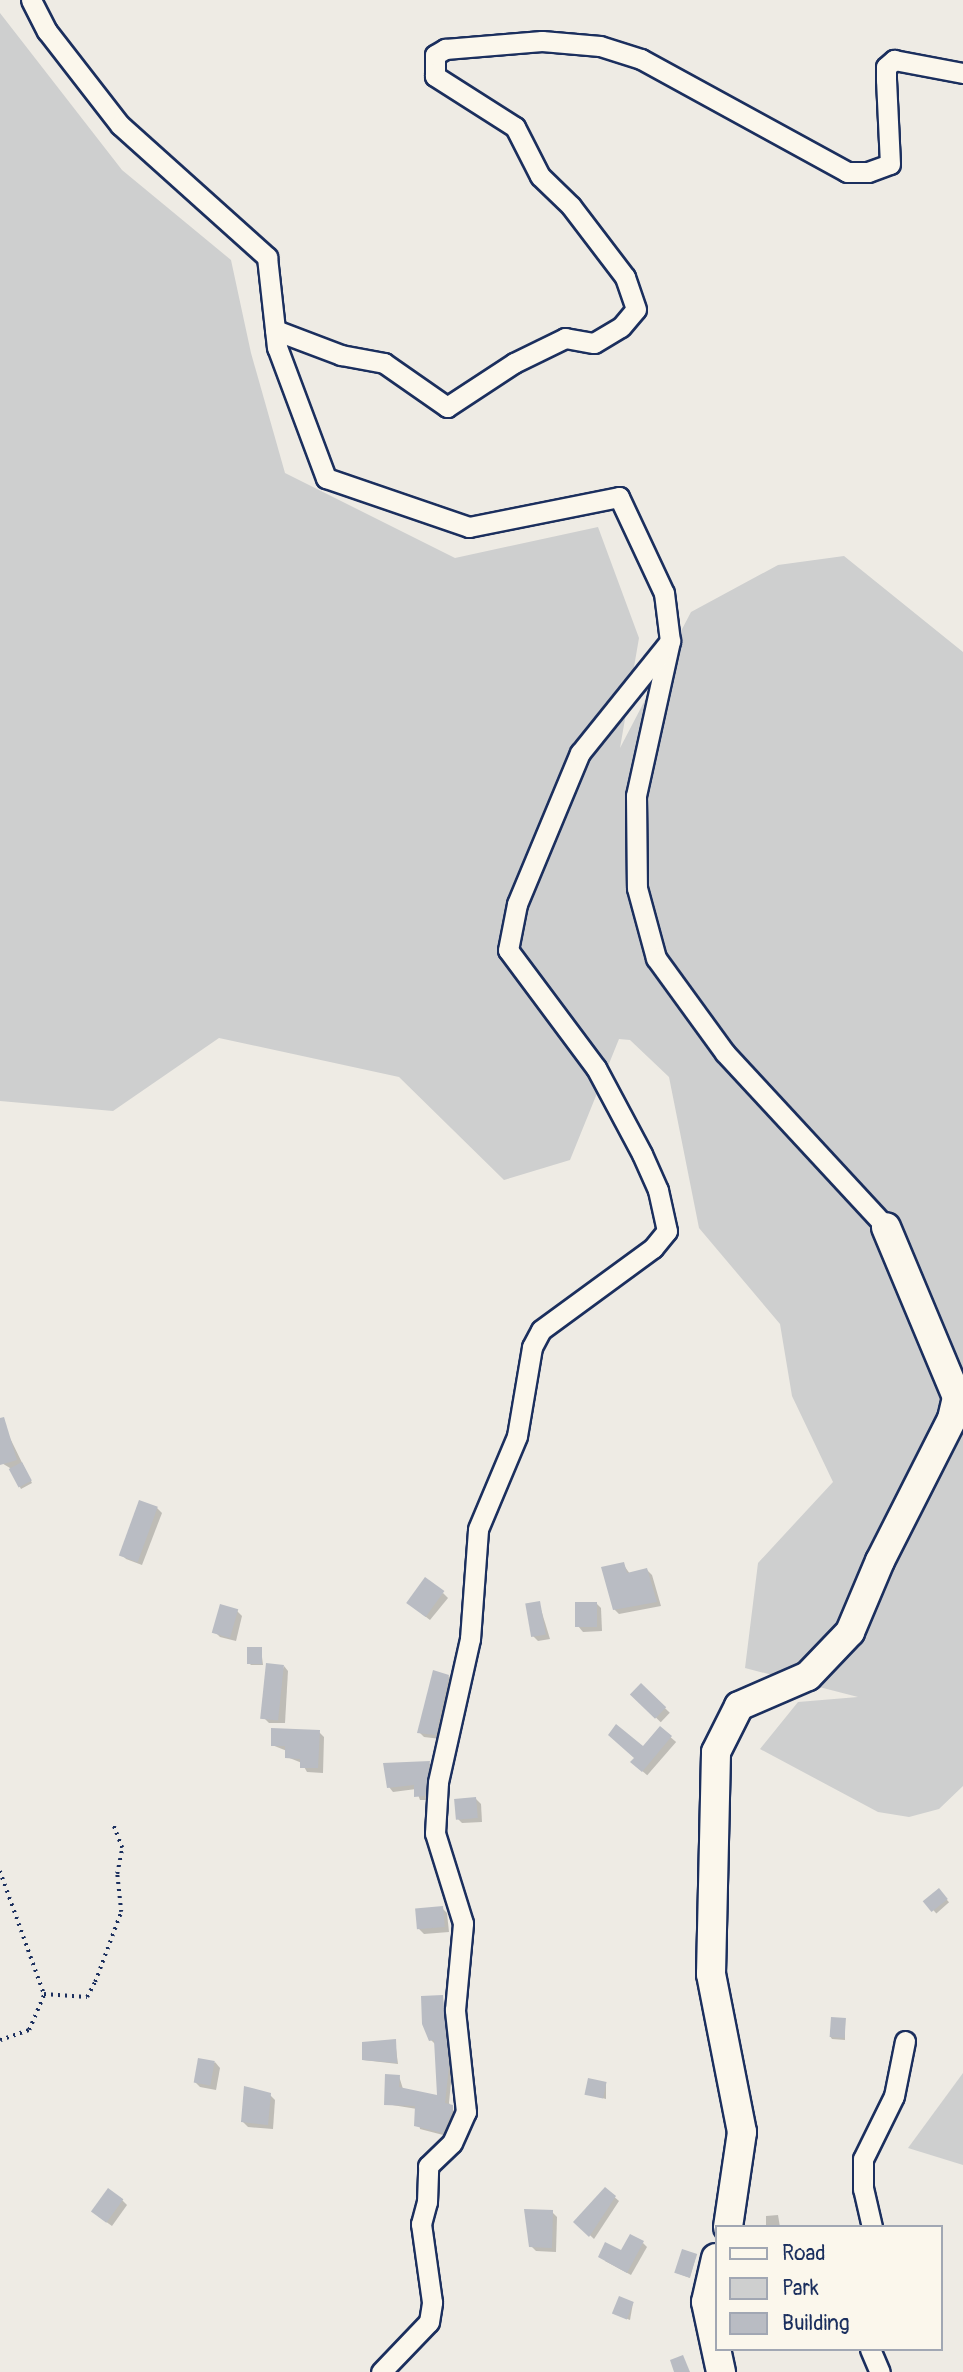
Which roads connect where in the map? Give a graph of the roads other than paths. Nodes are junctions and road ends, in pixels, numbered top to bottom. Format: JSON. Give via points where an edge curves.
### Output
{"nodes":[{"id":1,"x":31,"y":0,"type":"edge"},
{"id":2,"x":963,"y":73,"type":"edge"},
{"id":3,"x":275,"y":330,"type":"junction"},
{"id":4,"x":670,"y":640,"type":"junction"},
{"id":5,"x":886,"y":1227,"type":"joint"},
{"id":6,"x":905,"y":2041,"type":"dead end"},
{"id":7,"x":728,"y":2225,"type":"edge"},
{"id":8,"x":872,"y":2225,"type":"edge"},
{"id":9,"x":715,"y":2266,"type":"edge"},
{"id":10,"x":711,"y":2297,"type":"edge"},
{"id":11,"x":715,"y":2327,"type":"edge"},
{"id":12,"x":718,"y":2351,"type":"edge"},
{"id":13,"x":871,"y":2351,"type":"edge"},
{"id":14,"x":381,"y":2372,"type":"edge"},
{"id":15,"x":721,"y":2372,"type":"edge"},
{"id":16,"x":880,"y":2372,"type":"edge"}],
"edges":[{"from":1,"to":3,"type":"street","via":[[47,31],[120,125],[267,257]]},
{"from":2,"to":3,"type":"street","via":[[894,60],[886,67],[890,164],[868,172],[847,172],[641,59],[600,46],[542,41],[445,49],[435,55],[435,76],[515,127],[540,176],[572,206],[625,277],[636,309],[621,327],[594,343],[565,338],[514,363],[447,407],[384,363],[341,355]]},
{"from":3,"to":4,"type":"street","via":[[277,347],[326,478],[469,527],[619,497],[664,593]]},
{"from":4,"to":5,"type":"street","via":[[636,796],[637,888],[656,958],[725,1053]]},
{"from":4,"to":14,"type":"street","via":[[580,753],[517,904],[508,950],[596,1068],[658,1190],[667,1231],[635,1262],[541,1329],[532,1348],[517,1436],[478,1529],[470,1639],[438,1782],[435,1833],[463,1923],[455,2010],[466,2112],[452,2143],[428,2166],[421,2224],[432,2302],[429,2322]]},
{"from":5,"to":7,"type":"street","via":[[957,1396],[952,1419],[880,1561],[850,1632],[808,1676],[739,1706],[716,1752],[711,1974],[742,2132]]},
{"from":6,"to":8,"type":"street","via":[[894,2096],[863,2159],[863,2189]]},
{"from":9,"to":10,"type":"street"},
{"from":10,"to":11,"type":"street"},
{"from":12,"to":15,"type":"street"},
{"from":13,"to":16,"type":"street"}]}
